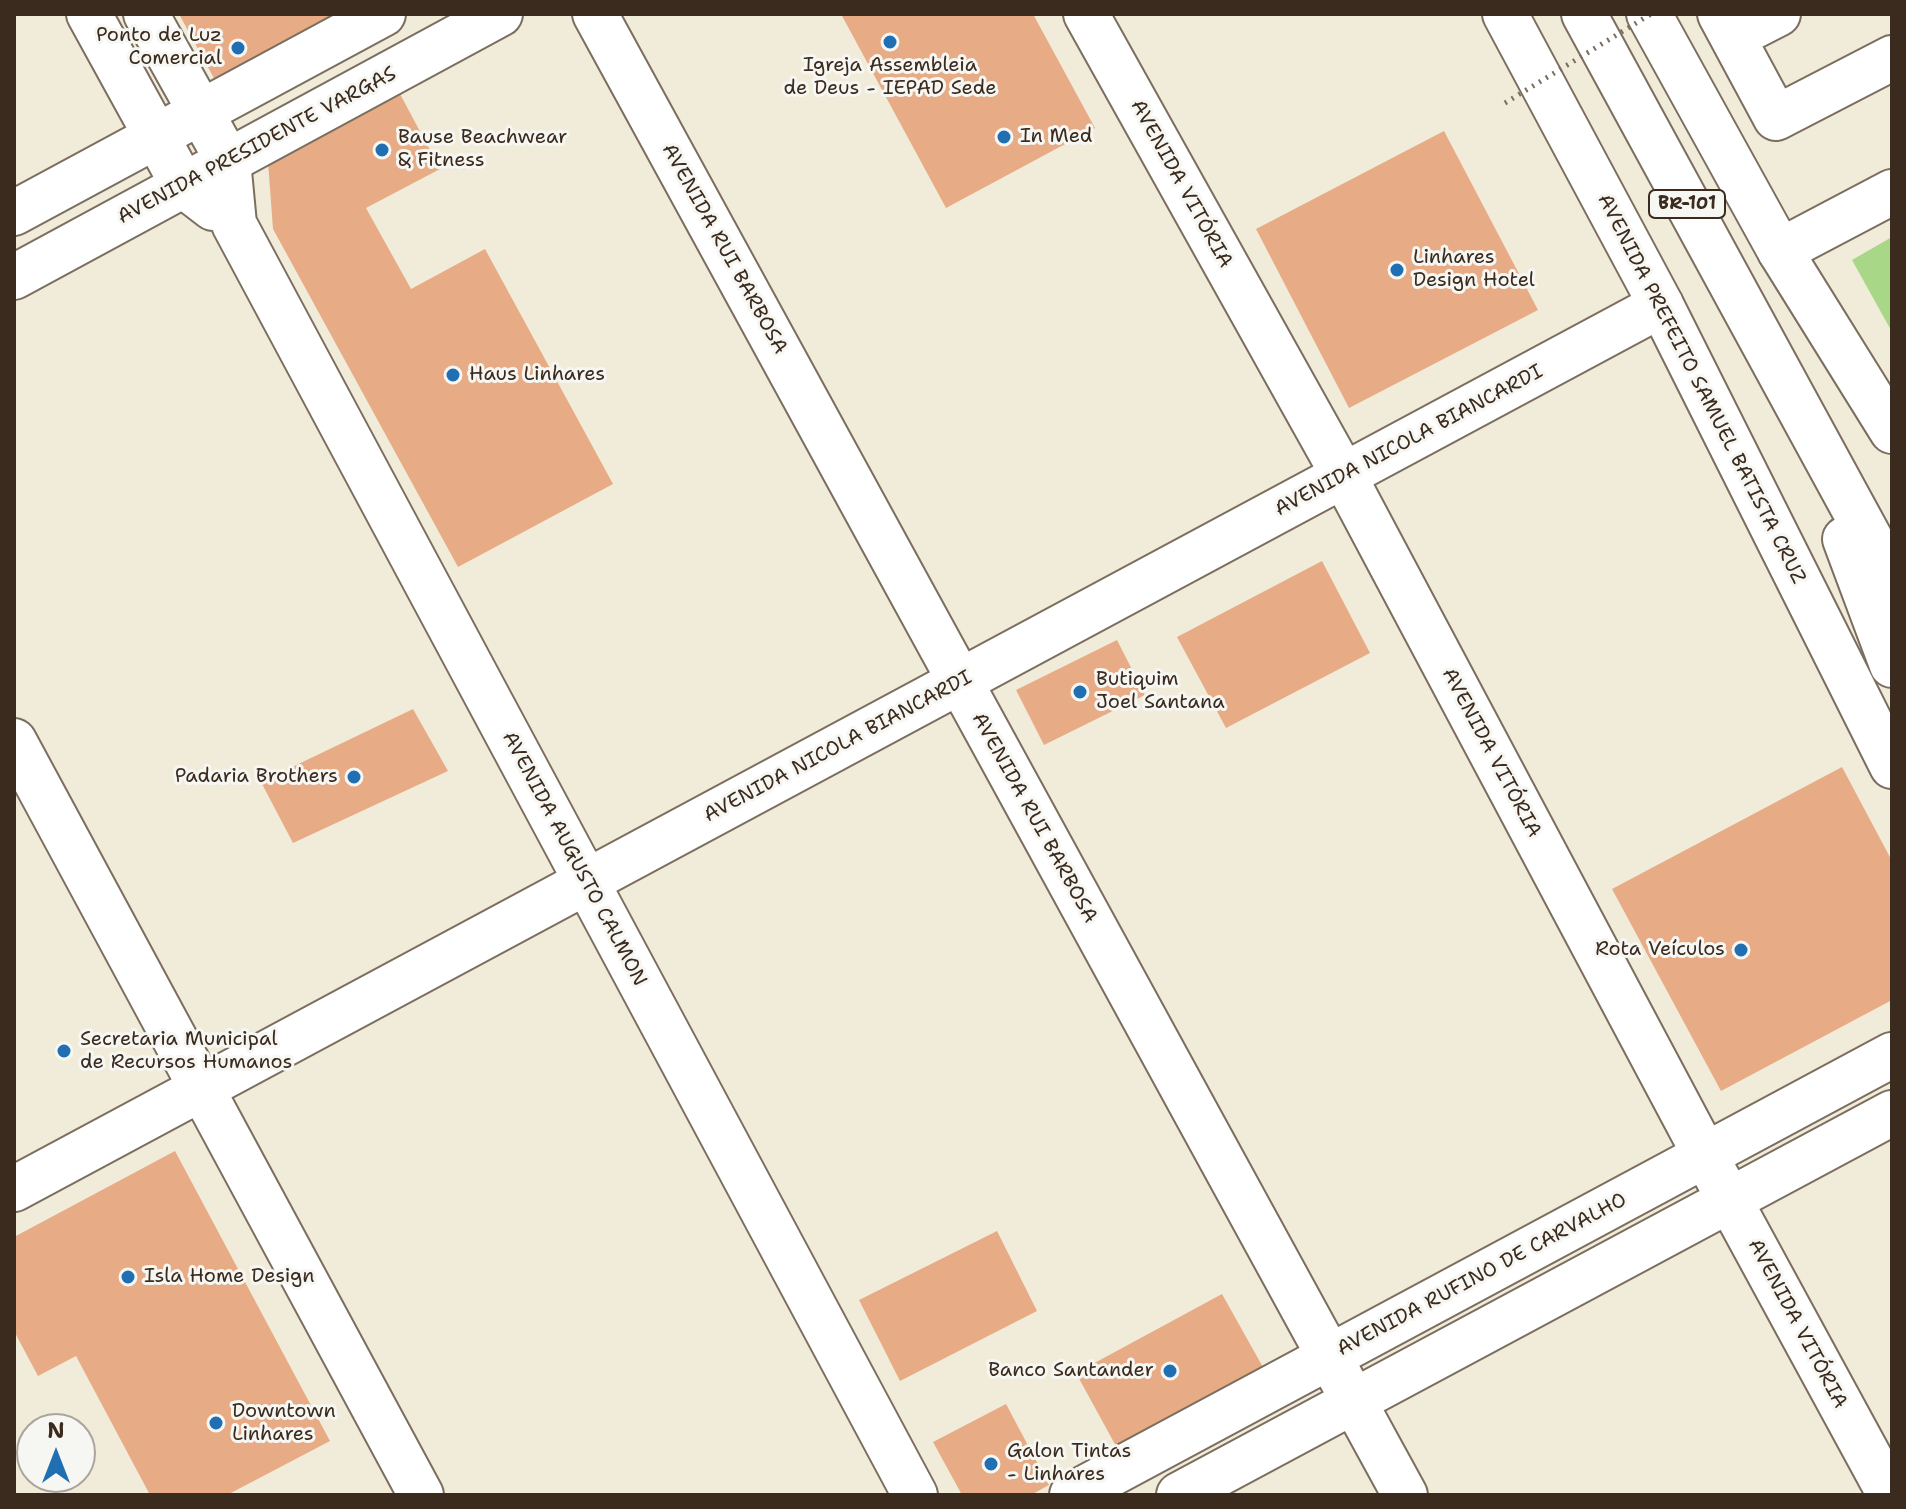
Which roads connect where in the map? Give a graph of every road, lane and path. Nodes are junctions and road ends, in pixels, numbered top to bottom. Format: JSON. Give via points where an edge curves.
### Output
{"nodes":[{"id":1,"x":89,"y":14,"type":"edge"},
{"id":2,"x":146,"y":14,"type":"edge"},
{"id":3,"x":383,"y":14,"type":"edge"},
{"id":4,"x":500,"y":14,"type":"edge"},
{"id":5,"x":595,"y":14,"type":"edge"},
{"id":6,"x":1086,"y":14,"type":"edge"},
{"id":7,"x":1505,"y":14,"type":"edge"},
{"id":8,"x":1584,"y":14,"type":"edge"},
{"id":9,"x":1650,"y":14,"type":"edge"},
{"id":10,"x":1778,"y":14,"type":"edge"},
{"id":11,"x":1726,"y":26,"type":"edge"},
{"id":12,"x":1892,"y":58,"type":"edge"},
{"id":13,"x":1505,"y":103,"type":"dead end"},
{"id":14,"x":201,"y":112,"type":"junction"},
{"id":15,"x":156,"y":136,"type":"junction"},
{"id":16,"x":228,"y":161,"type":"junction"},
{"id":17,"x":183,"y":185,"type":"junction"},
{"id":18,"x":1892,"y":192,"type":"edge"},
{"id":19,"x":14,"y":213,"type":"edge"},
{"id":20,"x":234,"y":224,"type":"junction"},
{"id":21,"x":1780,"y":251,"type":"junction"},
{"id":22,"x":14,"y":277,"type":"edge"},
{"id":23,"x":1661,"y":305,"type":"junction"},
{"id":24,"x":1791,"y":395,"type":"junction"},
{"id":25,"x":1892,"y":431,"type":"edge"},
{"id":26,"x":1344,"y":476,"type":"junction"},
{"id":27,"x":1892,"y":527,"type":"edge"},
{"id":28,"x":1892,"y":579,"type":"edge"},
{"id":29,"x":1892,"y":665,"type":"edge"},
{"id":30,"x":960,"y":682,"type":"junction"},
{"id":31,"x":14,"y":741,"type":"edge"},
{"id":32,"x":1892,"y":766,"type":"edge"},
{"id":33,"x":587,"y":882,"type":"junction"},
{"id":34,"x":1892,"y":1055,"type":"edge"},
{"id":35,"x":202,"y":1088,"type":"junction"},
{"id":36,"x":1892,"y":1113,"type":"edge"},
{"id":37,"x":1705,"y":1155,"type":"junction"},
{"id":38,"x":14,"y":1189,"type":"edge"},
{"id":39,"x":1730,"y":1200,"type":"junction"},
{"id":40,"x":1329,"y":1357,"type":"junction"},
{"id":41,"x":1353,"y":1402,"type":"junction"},
{"id":42,"x":421,"y":1495,"type":"edge"},
{"id":43,"x":915,"y":1495,"type":"edge"},
{"id":44,"x":1072,"y":1495,"type":"edge"},
{"id":45,"x":1179,"y":1495,"type":"edge"},
{"id":46,"x":1405,"y":1495,"type":"edge"},
{"id":47,"x":1890,"y":1495,"type":"edge"}],
"edges":[{"from":1,"to":15,"type":"main road"},
{"from":2,"to":14,"type":"main road","name":"AVENIDA AUGUSTO CALMON"},
{"from":3,"to":14,"type":"main road"},
{"from":4,"to":16,"type":"main road","name":"AVENIDA PRESIDENTE VARGAS"},
{"from":5,"to":30,"type":"main road","name":"AVENIDA RUI BARBOSA"},
{"from":6,"to":26,"type":"main road","name":"AVENIDA VITÓRIA"},
{"from":7,"to":23,"type":"main road","name":"AVENIDA PREFEITO SAMUEL BATISTA CRUZ"},
{"from":8,"to":24,"type":"main road","number":"BR-101"},
{"from":9,"to":13,"type":"path","bridge":true},
{"from":9,"to":21,"type":"main road"},
{"from":10,"to":11,"type":"main road"},
{"from":11,"to":12,"type":"main road","via":[[1776,118]]},
{"from":14,"to":15,"type":"main road"},
{"from":14,"to":16,"type":"main road","name":"AVENIDA AUGUSTO CALMON"},
{"from":15,"to":17,"type":"main road"},
{"from":15,"to":19,"type":"main road"},
{"from":16,"to":17,"type":"main road","name":"AVENIDA PRESIDENTE VARGAS"},
{"from":16,"to":20,"type":"main road","name":"AVENIDA AUGUSTO CALMON"},
{"from":17,"to":20,"type":"main road","name":"AVENIDA AUGUSTO CALMON"},
{"from":17,"to":22,"type":"main road","name":"AVENIDA PRESIDENTE VARGAS"},
{"from":18,"to":21,"type":"main road"},
{"from":20,"to":33,"type":"main road","name":"AVENIDA AUGUSTO CALMON"},
{"from":21,"to":25,"type":"main road"},
{"from":23,"to":26,"type":"main road","name":"AVENIDA NICOLA BIANCARDI"},
{"from":23,"to":32,"type":"main road","name":"AVENIDA PREFEITO SAMUEL BATISTA CRUZ"},
{"from":24,"to":27,"type":"main road"},
{"from":24,"to":28,"type":"main road","number":"BR-101"},
{"from":24,"to":29,"type":"main road"},
{"from":26,"to":30,"type":"main road","name":"AVENIDA NICOLA BIANCARDI"},
{"from":26,"to":37,"type":"main road","name":"AVENIDA VITÓRIA"},
{"from":30,"to":33,"type":"main road","name":"AVENIDA NICOLA BIANCARDI"},
{"from":30,"to":40,"type":"main road","name":"AVENIDA RUI BARBOSA"},
{"from":31,"to":35,"type":"main road"},
{"from":33,"to":35,"type":"main road","name":"AVENIDA NICOLA BIANCARDI"},
{"from":33,"to":43,"type":"main road","name":"AVENIDA AUGUSTO CALMON"},
{"from":34,"to":37,"type":"main road","name":"AVENIDA RUFINO DE CARVALHO"},
{"from":35,"to":38,"type":"main road","name":"AVENIDA NICOLA BIANCARDI"},
{"from":35,"to":42,"type":"main road"},
{"from":36,"to":39,"type":"main road"},
{"from":37,"to":39,"type":"main road","name":"AVENIDA VITÓRIA"},
{"from":37,"to":40,"type":"main road","name":"AVENIDA RUFINO DE CARVALHO"},
{"from":39,"to":41,"type":"main road"},
{"from":39,"to":47,"type":"main road","name":"AVENIDA VITÓRIA"},
{"from":40,"to":41,"type":"main road","name":"AVENIDA RUI BARBOSA"},
{"from":40,"to":44,"type":"main road","name":"AVENIDA RUFINO DE CARVALHO"},
{"from":41,"to":45,"type":"main road"},
{"from":41,"to":46,"type":"main road","name":"AVENIDA RUI BARBOSA"}]}
